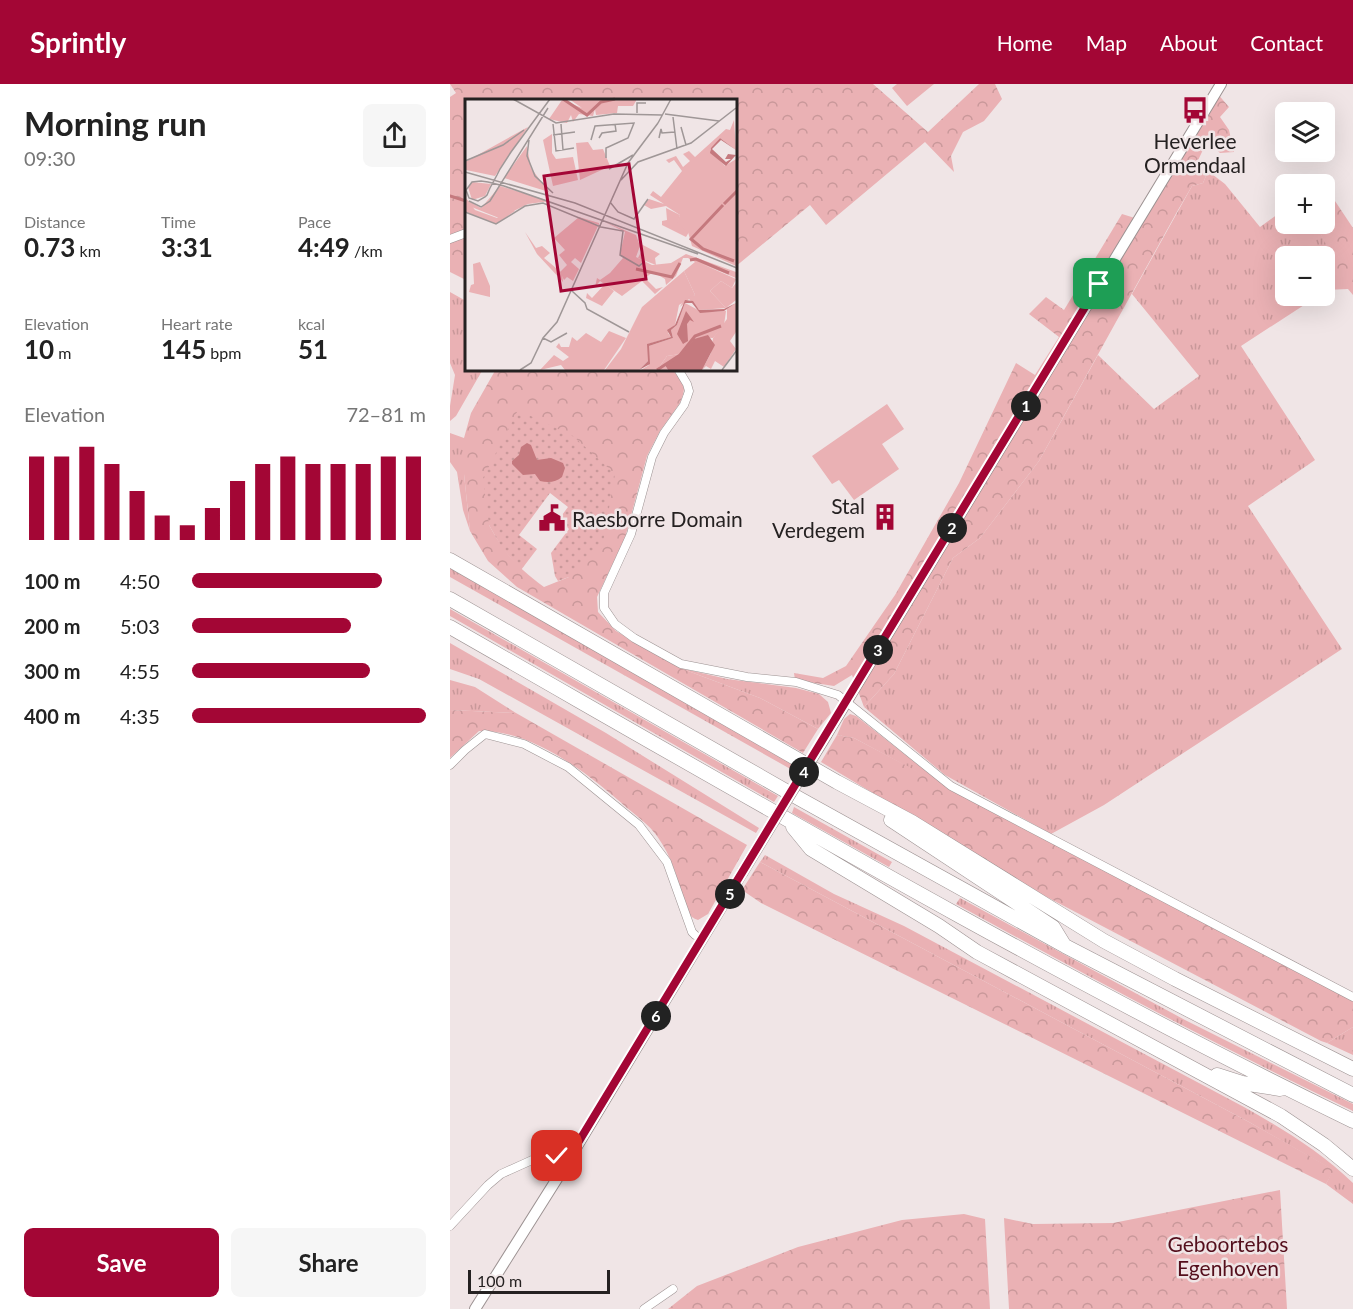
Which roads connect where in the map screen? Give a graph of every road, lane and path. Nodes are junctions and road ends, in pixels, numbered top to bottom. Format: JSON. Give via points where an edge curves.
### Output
{"nodes":[{"id":1,"x":1221,"y":84,"type":"edge"},
{"id":2,"x":465,"y":233,"type":"edge"},
{"id":3,"x":450,"y":239,"type":"edge"},
{"id":4,"x":679,"y":370,"type":"edge"},
{"id":5,"x":450,"y":560,"type":"edge"},
{"id":6,"x":450,"y":598,"type":"edge"},
{"id":7,"x":450,"y":627,"type":"edge"},
{"id":8,"x":846,"y":702,"type":"junction"},
{"id":9,"x":450,"y":765,"type":"edge"},
{"id":10,"x":837,"y":782,"type":"junction"},
{"id":11,"x":788,"y":821,"type":"junction"},
{"id":12,"x":695,"y":934,"type":"dead end"},
{"id":13,"x":1065,"y":946,"type":"junction"},
{"id":14,"x":1353,"y":997,"type":"edge"},
{"id":15,"x":1192,"y":1067,"type":"junction"},
{"id":16,"x":1353,"y":1069,"type":"edge"},
{"id":17,"x":1291,"y":1091,"type":"junction"},
{"id":18,"x":1353,"y":1095,"type":"edge"},
{"id":19,"x":1353,"y":1121,"type":"edge"},
{"id":20,"x":567,"y":1161,"type":"junction"},
{"id":21,"x":1353,"y":1169,"type":"edge"},
{"id":22,"x":450,"y":1226,"type":"edge"},
{"id":23,"x":673,"y":1289,"type":"dead end"},
{"id":24,"x":475,"y":1309,"type":"edge"},
{"id":25,"x":644,"y":1309,"type":"edge"}],
"edges":[{"from":1,"to":8,"type":"main road"},
{"from":2,"to":3,"type":"street"},
{"from":4,"to":8,"type":"street","via":[[689,391],[652,458],[631,534],[604,593],[604,608],[615,624],[634,638],[681,664],[796,682]]},
{"from":5,"to":10,"type":"highway"},
{"from":6,"to":13,"type":"highway"},
{"from":7,"to":11,"type":"highway"},
{"from":8,"to":14,"type":"street","via":[[951,786]]},
{"from":8,"to":20,"type":"main road","bridge":true},
{"from":9,"to":12,"type":"street","via":[[485,734],[524,744],[568,768],[639,825],[667,862]]},
{"from":10,"to":13,"type":"highway","via":[[1053,927]]},
{"from":10,"to":16,"type":"highway","via":[[912,822],[1104,941]]},
{"from":11,"to":15,"type":"highway","via":[[811,849],[977,952]]},
{"from":11,"to":17,"type":"highway","via":[[1072,978]]},
{"from":13,"to":18,"type":"highway"},
{"from":15,"to":17,"type":"highway","via":[[1242,1083]]},
{"from":15,"to":21,"type":"highway","via":[[1281,1116]]},
{"from":17,"to":19,"type":"highway"},
{"from":20,"to":22,"type":"street","via":[[557,1156],[541,1156],[501,1174]]},
{"from":20,"to":24,"type":"main road"},
{"from":23,"to":25,"type":"street"}]}
